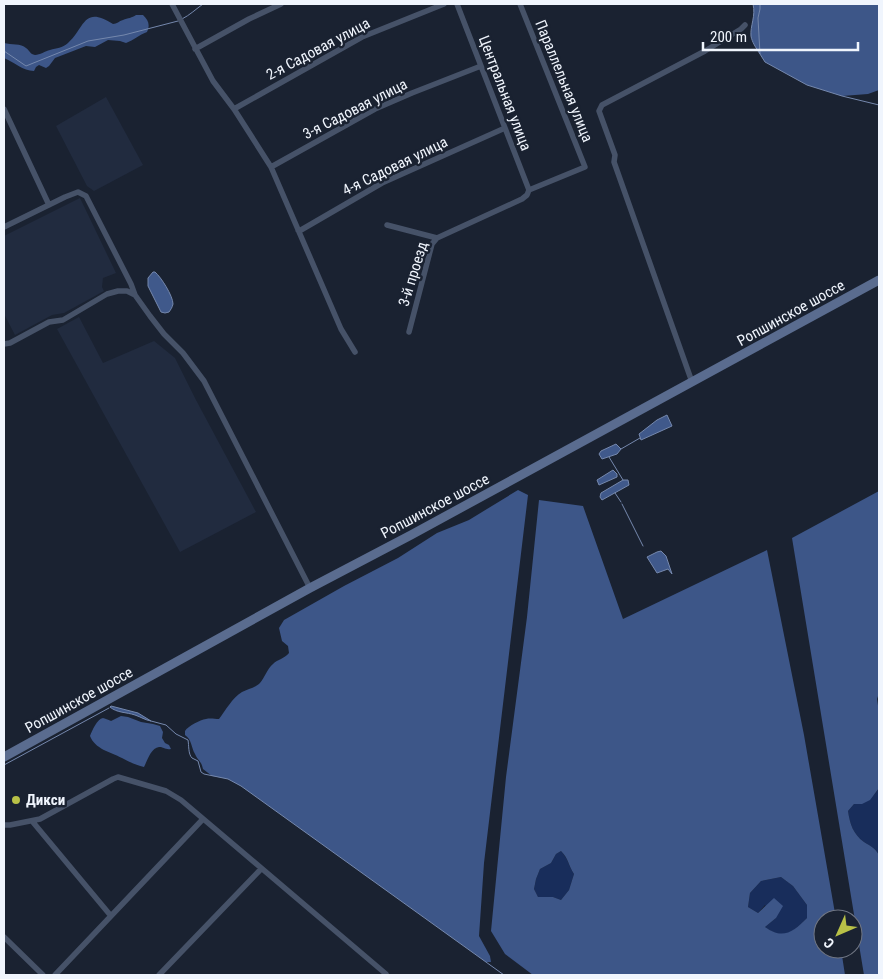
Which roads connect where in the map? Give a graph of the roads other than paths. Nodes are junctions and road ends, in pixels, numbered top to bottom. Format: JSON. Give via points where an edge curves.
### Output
{"nodes":[{"id":1,"x":172,"y":4,"type":"edge"},
{"id":2,"x":281,"y":4,"type":"edge"},
{"id":3,"x":444,"y":4,"type":"edge"},
{"id":4,"x":456,"y":4,"type":"edge"},
{"id":5,"x":520,"y":4,"type":"edge"},
{"id":6,"x":745,"y":25,"type":"dead end"},
{"id":7,"x":195,"y":49,"type":"junction"},
{"id":8,"x":481,"y":66,"type":"junction"},
{"id":9,"x":234,"y":109,"type":"junction"},
{"id":10,"x":4,"y":110,"type":"edge"},
{"id":11,"x":505,"y":128,"type":"junction"},
{"id":12,"x":271,"y":167,"type":"junction"},
{"id":13,"x":584,"y":167,"type":"joint"},
{"id":14,"x":529,"y":190,"type":"junction"},
{"id":15,"x":49,"y":205,"type":"junction"},
{"id":16,"x":387,"y":225,"type":"dead end"},
{"id":17,"x":7,"y":226,"type":"edge"},
{"id":18,"x":298,"y":230,"type":"junction"},
{"id":19,"x":437,"y":238,"type":"junction"},
{"id":20,"x":879,"y":280,"type":"edge"},
{"id":21,"x":135,"y":295,"type":"junction"},
{"id":22,"x":409,"y":332,"type":"dead end"},
{"id":23,"x":4,"y":344,"type":"edge"},
{"id":24,"x":355,"y":352,"type":"dead end"},
{"id":25,"x":692,"y":382,"type":"junction"},
{"id":26,"x":310,"y":588,"type":"junction"},
{"id":27,"x":4,"y":757,"type":"edge"},
{"id":28,"x":204,"y":819,"type":"junction"},
{"id":29,"x":32,"y":821,"type":"junction"},
{"id":30,"x":4,"y":824,"type":"edge"},
{"id":31,"x":261,"y":868,"type":"junction"},
{"id":32,"x":111,"y":916,"type":"junction"},
{"id":33,"x":4,"y":937,"type":"edge"},
{"id":34,"x":43,"y":975,"type":"edge"},
{"id":35,"x":55,"y":975,"type":"edge"},
{"id":36,"x":159,"y":975,"type":"edge"},
{"id":37,"x":384,"y":975,"type":"edge"}],
"edges":[{"from":1,"to":7,"type":"street"},
{"from":2,"to":7,"type":"street"},
{"from":3,"to":9,"type":"street","name":"2-я Садовая улица","via":[[362,37]]},
{"from":4,"to":8,"type":"street","name":"Центральная улица"},
{"from":5,"to":13,"type":"street","name":"Параллельная улица"},
{"from":6,"to":25,"type":"street","via":[[705,51],[602,105],[598,111]]},
{"from":7,"to":9,"type":"street"},
{"from":8,"to":11,"type":"street","name":"Центральная улица"},
{"from":8,"to":12,"type":"street","name":"3-я Садовая улица","via":[[375,109]]},
{"from":9,"to":12,"type":"street"},
{"from":10,"to":15,"type":"street"},
{"from":11,"to":14,"type":"street","name":"Центральная улица"},
{"from":11,"to":18,"type":"street","name":"4-я Садовая улица","via":[[382,183]]},
{"from":12,"to":18,"type":"street"},
{"from":13,"to":14,"type":"street","name":"3-й проезд"},
{"from":14,"to":19,"type":"street","name":"3-й проезд","via":[[522,200]]},
{"from":15,"to":17,"type":"street"},
{"from":15,"to":21,"type":"street","via":[[78,192],[86,196]]},
{"from":16,"to":19,"type":"street"},
{"from":18,"to":24,"type":"street","via":[[341,329]]},
{"from":19,"to":22,"type":"street","name":"3-й проезд","via":[[432,244]]},
{"from":20,"to":25,"type":"main road","name":"Ропшинское шоссе"},
{"from":21,"to":23,"type":"street","via":[[128,291],[106,294],[63,320],[49,322]]},
{"from":21,"to":26,"type":"street","via":[[204,381]]},
{"from":25,"to":26,"type":"main road","name":"Ропшинское шоссе"},
{"from":26,"to":27,"type":"main road","name":"Ропшинское шоссе"},
{"from":28,"to":29,"type":"street","via":[[166,791],[118,777],[40,820]]},
{"from":28,"to":31,"type":"street"},
{"from":28,"to":32,"type":"street"},
{"from":29,"to":30,"type":"street"},
{"from":29,"to":32,"type":"street"},
{"from":31,"to":36,"type":"street"},
{"from":31,"to":37,"type":"street"},
{"from":32,"to":35,"type":"street"},
{"from":33,"to":34,"type":"street"}]}
